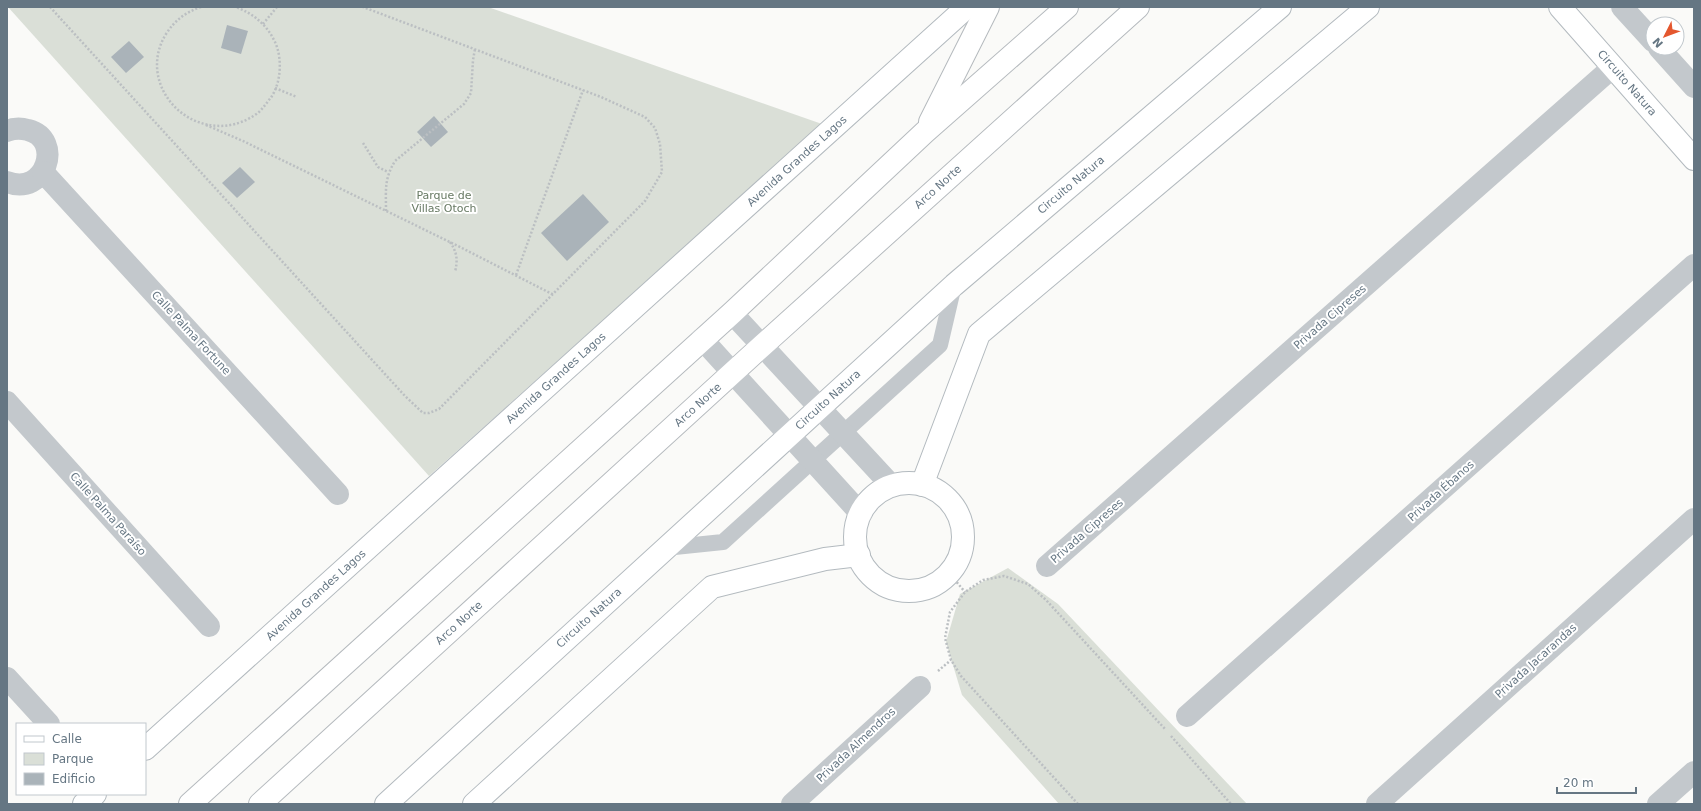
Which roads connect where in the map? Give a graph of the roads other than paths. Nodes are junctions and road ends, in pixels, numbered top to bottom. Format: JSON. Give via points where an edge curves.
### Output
{"nodes":[{"id":1,"x":967,"y":7,"type":"edge"},
{"id":2,"x":988,"y":7,"type":"edge"},
{"id":3,"x":1067,"y":7,"type":"edge"},
{"id":4,"x":1138,"y":7,"type":"edge"},
{"id":5,"x":1280,"y":7,"type":"edge"},
{"id":6,"x":1368,"y":7,"type":"edge"},
{"id":7,"x":1560,"y":7,"type":"edge"},
{"id":8,"x":1622,"y":7,"type":"edge"},
{"id":9,"x":1645,"y":32,"type":"edge"},
{"id":10,"x":1666,"y":56,"type":"edge"},
{"id":11,"x":1612,"y":67,"type":"junction"},
{"id":12,"x":1694,"y":87,"type":"edge"},
{"id":13,"x":7,"y":131,"type":"edge"},
{"id":14,"x":925,"y":132,"type":"junction"},
{"id":15,"x":1694,"y":159,"type":"edge"},
{"id":16,"x":43,"y":172,"type":"junction"},
{"id":17,"x":7,"y":182,"type":"edge"},
{"id":18,"x":1694,"y":265,"type":"edge"},
{"id":19,"x":954,"y":285,"type":"junction"},
{"id":20,"x":732,"y":313,"type":"junction"},
{"id":21,"x":702,"y":339,"type":"junction"},
{"id":22,"x":763,"y":345,"type":"junction"},
{"id":23,"x":732,"y":374,"type":"junction"},
{"id":24,"x":7,"y":402,"type":"edge"},
{"id":25,"x":820,"y":408,"type":"junction"},
{"id":26,"x":844,"y":433,"type":"junction"},
{"id":27,"x":789,"y":436,"type":"junction"},
{"id":28,"x":813,"y":461,"type":"junction"},
{"id":29,"x":922,"y":485,"type":"junction"},
{"id":30,"x":892,"y":486,"type":"junction"},
{"id":31,"x":338,"y":494,"type":"dead end"},
{"id":32,"x":861,"y":514,"type":"junction"},
{"id":33,"x":1694,"y":519,"type":"edge"},
{"id":34,"x":665,"y":548,"type":"junction"},
{"id":35,"x":859,"y":555,"type":"junction"},
{"id":36,"x":1047,"y":566,"type":"dead end"},
{"id":37,"x":209,"y":626,"type":"dead end"},
{"id":38,"x":7,"y":678,"type":"edge"},
{"id":39,"x":920,"y":687,"type":"dead end"},
{"id":40,"x":1187,"y":716,"type":"dead end"},
{"id":41,"x":48,"y":723,"type":"edge"},
{"id":42,"x":146,"y":748,"type":"edge"},
{"id":43,"x":1694,"y":772,"type":"edge"},
{"id":44,"x":94,"y":795,"type":"edge"},
{"id":45,"x":84,"y":804,"type":"edge"},
{"id":46,"x":190,"y":804,"type":"edge"},
{"id":47,"x":260,"y":804,"type":"edge"},
{"id":48,"x":386,"y":804,"type":"edge"},
{"id":49,"x":474,"y":804,"type":"edge"},
{"id":50,"x":792,"y":804,"type":"edge"},
{"id":51,"x":1377,"y":804,"type":"edge"},
{"id":52,"x":1658,"y":804,"type":"edge"}],
"edges":[{"from":1,"to":42,"type":"street","name":"Avenida Grandes Lagos"},
{"from":2,"to":14,"type":"street"},
{"from":3,"to":14,"type":"street"},
{"from":4,"to":22,"type":"street","name":"Arco Norte"},
{"from":5,"to":19,"type":"street","name":"Circuito Natura"},
{"from":6,"to":29,"type":"street","via":[[979,334]]},
{"from":7,"to":11,"type":"street","name":"Circuito Natura"},
{"from":8,"to":9,"type":"street"},
{"from":10,"to":12,"type":"street"},
{"from":11,"to":15,"type":"street","name":"Circuito Natura"},
{"from":11,"to":36,"type":"street","name":"Privada Cipreses"},
{"from":13,"to":16,"type":"street","via":[[21,128],[39,135],[48,153]]},
{"from":14,"to":20,"type":"street"},
{"from":16,"to":17,"type":"street","via":[[28,184]]},
{"from":16,"to":31,"type":"street","name":"Calle Palma Fortune"},
{"from":18,"to":40,"type":"street","name":"Privada Ébanos"},
{"from":19,"to":25,"type":"street","name":"Circuito Natura"},
{"from":19,"to":26,"type":"lane","via":[[940,345]]},
{"from":20,"to":21,"type":"street"},
{"from":20,"to":22,"type":"street"},
{"from":21,"to":23,"type":"street"},
{"from":21,"to":46,"type":"street"},
{"from":22,"to":23,"type":"street","name":"Arco Norte"},
{"from":22,"to":25,"type":"street"},
{"from":23,"to":27,"type":"street"},
{"from":23,"to":47,"type":"street","name":"Arco Norte"},
{"from":24,"to":37,"type":"street","name":"Calle Palma Paraíso"},
{"from":25,"to":26,"type":"street"},
{"from":25,"to":27,"type":"street","name":"Circuito Natura"},
{"from":26,"to":28,"type":"lane"},
{"from":26,"to":30,"type":"street"},
{"from":27,"to":28,"type":"street"},
{"from":27,"to":34,"type":"street","name":"Circuito Natura"},
{"from":28,"to":32,"type":"street"},
{"from":28,"to":34,"type":"lane","via":[[723,542]]},
{"from":29,"to":30,"type":"street","via":[[907,483]]},
{"from":29,"to":35,"type":"street","via":[[939,492],[953,505],[961,521],[963,540],[959,558],[949,573],[935,585],[918,591],[899,590],[882,583],[868,571]]},
{"from":30,"to":32,"type":"street","via":[[879,492],[868,502]]},
{"from":32,"to":35,"type":"street","via":[[856,527]]},
{"from":33,"to":51,"type":"street","name":"Privada Jacarandas"},
{"from":34,"to":48,"type":"street","name":"Circuito Natura"},
{"from":35,"to":49,"type":"street","via":[[825,559],[712,587]]},
{"from":38,"to":41,"type":"street"},
{"from":39,"to":50,"type":"street","name":"Privada Almendros"},
{"from":43,"to":52,"type":"street"},
{"from":44,"to":45,"type":"street"}]}
